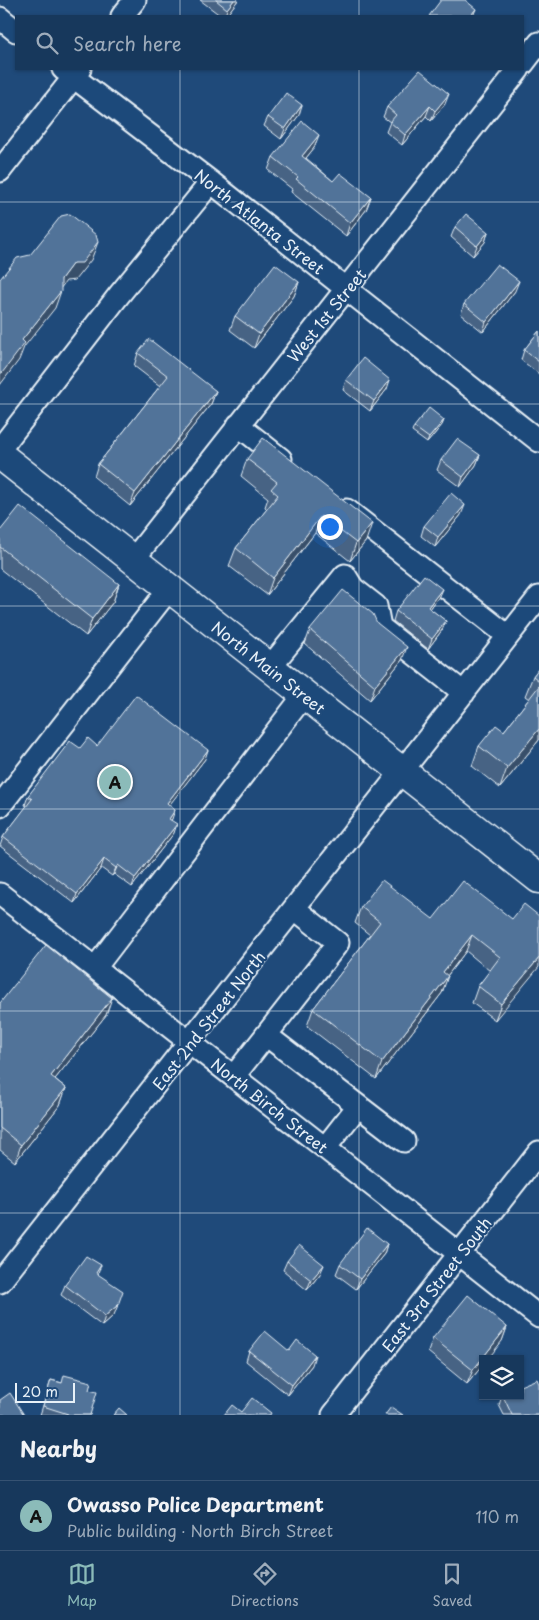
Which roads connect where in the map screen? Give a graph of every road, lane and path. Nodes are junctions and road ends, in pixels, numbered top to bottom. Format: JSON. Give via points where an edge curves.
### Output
{"nodes":[{"id":1,"x":135,"y":0,"type":"edge"},
{"id":2,"x":123,"y":15,"type":"edge"},
{"id":3,"x":0,"y":18,"type":"edge"},
{"id":4,"x":15,"y":30,"type":"edge"},
{"id":5,"x":539,"y":43,"type":"edge"},
{"id":6,"x":524,"y":63,"type":"edge"},
{"id":7,"x":518,"y":70,"type":"edge"},
{"id":8,"x":72,"y":71,"type":"edge"},
{"id":9,"x":0,"y":171,"type":"edge"},
{"id":10,"x":210,"y":182,"type":"junction"},
{"id":11,"x":346,"y":290,"type":"junction"},
{"id":12,"x":238,"y":426,"type":"junction"},
{"id":13,"x":539,"y":441,"type":"edge"},
{"id":14,"x":0,"y":449,"type":"edge"},
{"id":15,"x":0,"y":455,"type":"edge"},
{"id":16,"x":297,"y":472,"type":"edge"},
{"id":17,"x":334,"y":501,"type":"edge"},
{"id":18,"x":133,"y":560,"type":"junction"},
{"id":19,"x":169,"y":589,"type":"junction"},
{"id":20,"x":539,"y":597,"type":"edge"},
{"id":21,"x":508,"y":636,"type":"junction"},
{"id":22,"x":270,"y":668,"type":"junction"},
{"id":23,"x":304,"y":694,"type":"junction"},
{"id":24,"x":464,"y":694,"type":"junction"},
{"id":25,"x":403,"y":771,"type":"junction"},
{"id":26,"x":0,"y":806,"type":"edge"},
{"id":27,"x":538,"y":875,"type":"edge"},
{"id":28,"x":0,"y":894,"type":"edge"},
{"id":29,"x":295,"y":909,"type":"junction"},
{"id":30,"x":95,"y":968,"type":"junction"},
{"id":31,"x":266,"y":1035,"type":"junction"},
{"id":32,"x":190,"y":1042,"type":"junction"},
{"id":33,"x":234,"y":1076,"type":"junction"},
{"id":34,"x":358,"y":1106,"type":"junction"},
{"id":35,"x":404,"y":1141,"type":"dead end"},
{"id":36,"x":326,"y":1148,"type":"junction"},
{"id":37,"x":539,"y":1152,"type":"edge"},
{"id":38,"x":460,"y":1254,"type":"junction"},
{"id":39,"x":6,"y":1275,"type":"edge"},
{"id":40,"x":539,"y":1318,"type":"edge"},
{"id":41,"x":333,"y":1415,"type":"edge"}],
"edges":[{"from":1,"to":2,"type":"street"},
{"from":3,"to":4,"type":"street"},
{"from":5,"to":6,"type":"street"},
{"from":7,"to":11,"type":"street","name":"West 1st Street"},
{"from":8,"to":9,"type":"street"},
{"from":8,"to":10,"type":"street","name":"North Atlanta Street"},
{"from":10,"to":11,"type":"street","name":"North Atlanta Street"},
{"from":10,"to":14,"type":"street"},
{"from":11,"to":12,"type":"street","name":"West 1st Street"},
{"from":11,"to":13,"type":"street","name":"North Atlanta Street"},
{"from":12,"to":16,"type":"street"},
{"from":12,"to":18,"type":"street","name":"West 1st Street"},
{"from":15,"to":18,"type":"main road","name":"North Main Street"},
{"from":17,"to":21,"type":"street"},
{"from":18,"to":19,"type":"main road","name":"North Main Street"},
{"from":19,"to":22,"type":"main road","name":"North Main Street"},
{"from":19,"to":26,"type":"street"},
{"from":20,"to":21,"type":"street","name":"East 2nd Street North"},
{"from":21,"to":24,"type":"street","name":"East 2nd Street North"},
{"from":22,"to":23,"type":"main road","name":"North Main Street"},
{"from":22,"to":24,"type":"street","via":[[345,575],[353,588],[376,606],[380,626]]},
{"from":23,"to":25,"type":"main road","name":"North Main Street"},
{"from":23,"to":30,"type":"street"},
{"from":24,"to":25,"type":"street","name":"East 2nd Street North"},
{"from":25,"to":27,"type":"main road","name":"North Main Street"},
{"from":25,"to":29,"type":"street","name":"East 2nd Street North"},
{"from":28,"to":30,"type":"street","name":"North Birch Street"},
{"from":29,"to":31,"type":"street","via":[[338,943]]},
{"from":29,"to":32,"type":"street","name":"East 2nd Street North"},
{"from":30,"to":32,"type":"street","name":"North Birch Street"},
{"from":31,"to":33,"type":"street"},
{"from":31,"to":34,"type":"street"},
{"from":32,"to":33,"type":"street","name":"North Birch Street"},
{"from":32,"to":39,"type":"street","name":"East 2nd Street North"},
{"from":33,"to":36,"type":"street","name":"North Birch Street"},
{"from":34,"to":35,"type":"street"},
{"from":34,"to":36,"type":"street"},
{"from":36,"to":38,"type":"street","name":"North Birch Street"},
{"from":37,"to":38,"type":"street","name":"East 3rd Street South"},
{"from":38,"to":40,"type":"street","name":"North Birch Street"},
{"from":38,"to":41,"type":"street","name":"East 3rd Street South"}]}
